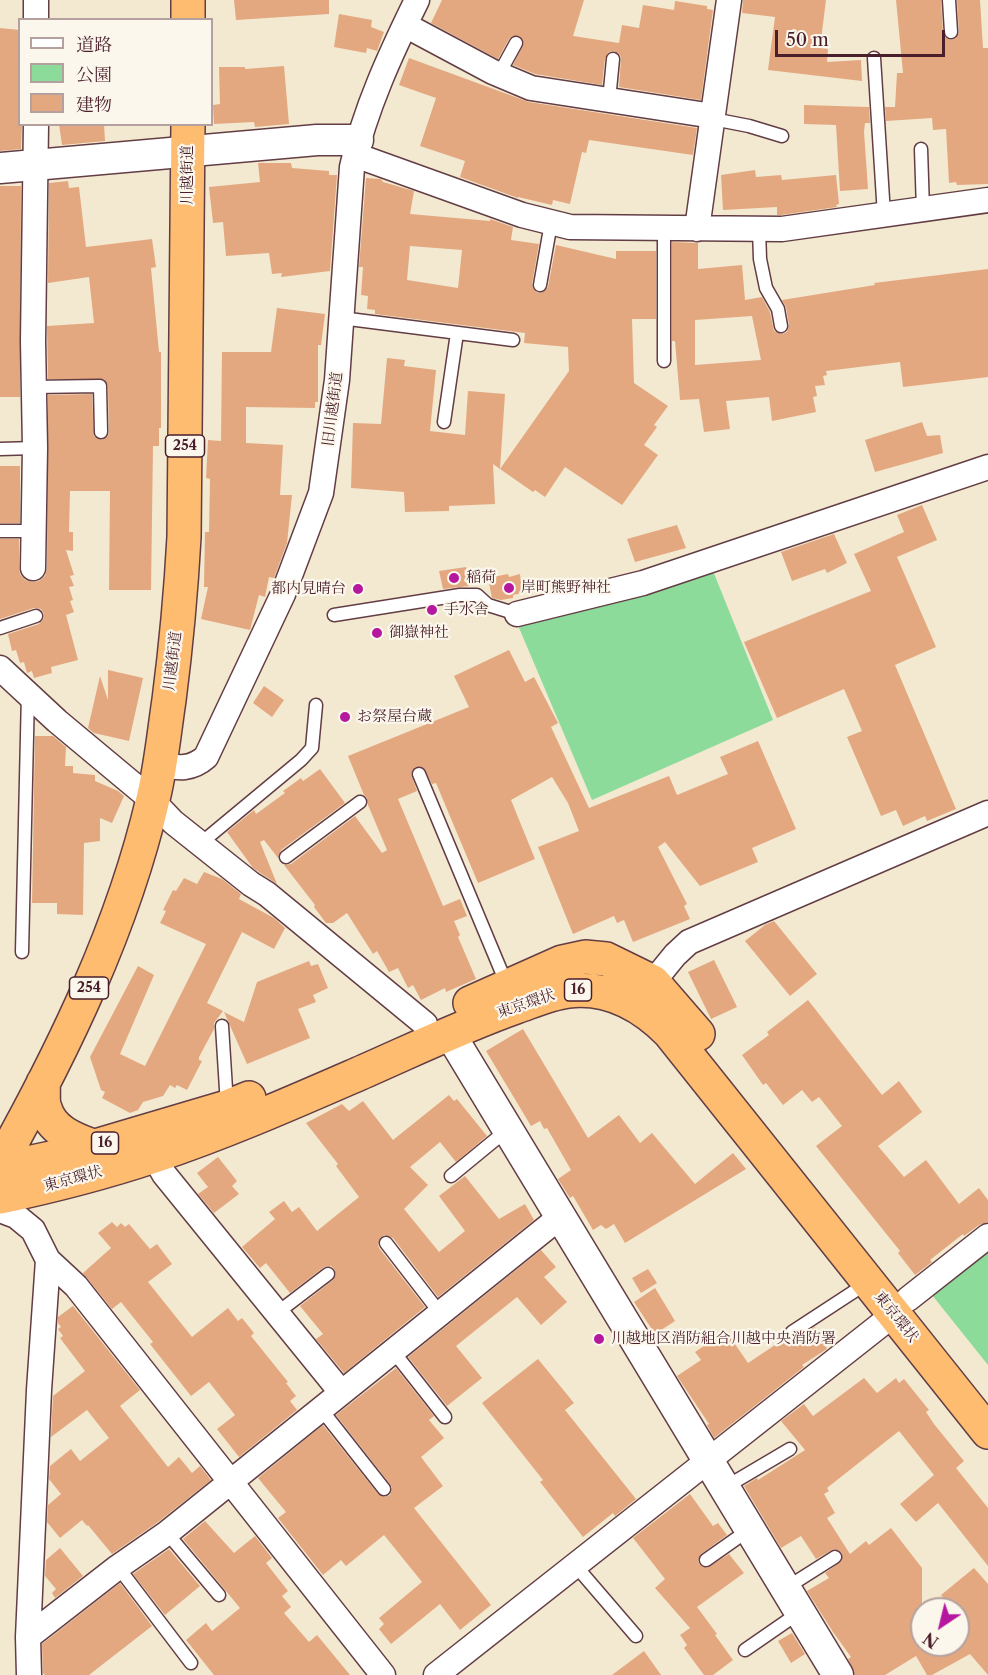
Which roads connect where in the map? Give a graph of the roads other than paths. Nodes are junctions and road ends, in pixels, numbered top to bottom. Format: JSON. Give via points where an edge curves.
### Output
{"nodes":[{"id":1,"x":36,"y":0,"type":"edge"},
{"id":2,"x":188,"y":0,"type":"edge"},
{"id":3,"x":417,"y":0,"type":"edge"},
{"id":4,"x":729,"y":0,"type":"edge"},
{"id":5,"x":950,"y":0,"type":"edge"},
{"id":6,"x":36,"y":18,"type":"edge"},
{"id":7,"x":188,"y":18,"type":"edge"},
{"id":8,"x":405,"y":25,"type":"junction"},
{"id":9,"x":951,"y":32,"type":"dead end"},
{"id":10,"x":516,"y":43,"type":"dead end"},
{"id":11,"x":874,"y":58,"type":"dead end"},
{"id":12,"x":613,"y":59,"type":"dead end"},
{"id":13,"x":499,"y":74,"type":"junction"},
{"id":14,"x":609,"y":100,"type":"junction"},
{"id":15,"x":713,"y":117,"type":"junction"},
{"id":16,"x":36,"y":126,"type":"edge"},
{"id":17,"x":782,"y":136,"type":"dead end"},
{"id":18,"x":188,"y":138,"type":"edge"},
{"id":19,"x":356,"y":148,"type":"junction"},
{"id":20,"x":921,"y":149,"type":"dead end"},
{"id":21,"x":36,"y":165,"type":"junction"},
{"id":22,"x":0,"y":168,"type":"edge"},
{"id":23,"x":988,"y":200,"type":"edge"},
{"id":24,"x":923,"y":210,"type":"junction"},
{"id":25,"x":884,"y":215,"type":"junction"},
{"id":26,"x":550,"y":223,"type":"junction"},
{"id":27,"x":697,"y":229,"type":"junction"},
{"id":28,"x":664,"y":230,"type":"junction"},
{"id":29,"x":759,"y":231,"type":"junction"},
{"id":30,"x":540,"y":285,"type":"dead end"},
{"id":31,"x":340,"y":318,"type":"junction"},
{"id":32,"x":781,"y":326,"type":"dead end"},
{"id":33,"x":457,"y":333,"type":"junction"},
{"id":34,"x":513,"y":340,"type":"dead end"},
{"id":35,"x":664,"y":361,"type":"dead end"},
{"id":36,"x":35,"y":387,"type":"junction"},
{"id":37,"x":444,"y":422,"type":"dead end"},
{"id":38,"x":101,"y":432,"type":"dead end"},
{"id":39,"x":35,"y":448,"type":"junction"},
{"id":40,"x":0,"y":449,"type":"edge"},
{"id":41,"x":988,"y":467,"type":"edge"},
{"id":42,"x":0,"y":531,"type":"edge"},
{"id":43,"x":34,"y":531,"type":"junction"},
{"id":44,"x":33,"y":568,"type":"dead end"},
{"id":45,"x":517,"y":614,"type":"joint"},
{"id":46,"x":334,"y":615,"type":"dead end"},
{"id":47,"x":36,"y":616,"type":"dead end"},
{"id":48,"x":0,"y":628,"type":"edge"},
{"id":49,"x":0,"y":668,"type":"edge"},
{"id":50,"x":28,"y":692,"type":"junction"},
{"id":51,"x":316,"y":705,"type":"dead end"},
{"id":52,"x":160,"y":765,"type":"junction"},
{"id":53,"x":419,"y":774,"type":"dead end"},
{"id":54,"x":153,"y":801,"type":"junction"},
{"id":55,"x":360,"y":802,"type":"dead end"},
{"id":56,"x":988,"y":813,"type":"edge"},
{"id":57,"x":201,"y":843,"type":"junction"},
{"id":58,"x":286,"y":857,"type":"dead end"},
{"id":59,"x":22,"y":952,"type":"dead end"},
{"id":60,"x":653,"y":982,"type":"junction"},
{"id":61,"x":507,"y":986,"type":"junction"},
{"id":62,"x":222,"y":1026,"type":"dead end"},
{"id":63,"x":438,"y":1029,"type":"junction"},
{"id":64,"x":44,"y":1083,"type":"junction"},
{"id":65,"x":227,"y":1107,"type":"junction"},
{"id":66,"x":507,"y":1130,"type":"junction"},
{"id":67,"x":93,"y":1146,"type":"junction"},
{"id":68,"x":154,"y":1156,"type":"junction"},
{"id":69,"x":0,"y":1164,"type":"edge"},
{"id":70,"x":0,"y":1169,"type":"edge"},
{"id":71,"x":451,"y":1176,"type":"dead end"},
{"id":72,"x":0,"y":1197,"type":"edge"},
{"id":73,"x":0,"y":1210,"type":"edge"},
{"id":74,"x":560,"y":1218,"type":"junction"},
{"id":75,"x":988,"y":1236,"type":"edge"},
{"id":76,"x":386,"y":1243,"type":"dead end"},
{"id":77,"x":48,"y":1260,"type":"junction"},
{"id":78,"x":328,"y":1274,"type":"dead end"},
{"id":79,"x":868,"y":1282,"type":"junction"},
{"id":80,"x":901,"y":1307,"type":"junction"},
{"id":81,"x":277,"y":1313,"type":"junction"},
{"id":82,"x":440,"y":1313,"type":"junction"},
{"id":83,"x":792,"y":1332,"type":"dead end"},
{"id":84,"x":393,"y":1352,"type":"junction"},
{"id":85,"x":341,"y":1392,"type":"junction"},
{"id":86,"x":988,"y":1396,"type":"edge"},
{"id":87,"x":321,"y":1409,"type":"junction"},
{"id":88,"x":445,"y":1417,"type":"dead end"},
{"id":89,"x":988,"y":1432,"type":"edge"},
{"id":90,"x":790,"y":1449,"type":"dead end"},
{"id":91,"x":708,"y":1460,"type":"junction"},
{"id":92,"x":230,"y":1482,"type":"junction"},
{"id":93,"x":384,"y":1488,"type":"dead end"},
{"id":94,"x":724,"y":1488,"type":"junction"},
{"id":95,"x":750,"y":1529,"type":"junction"},
{"id":96,"x":167,"y":1533,"type":"junction"},
{"id":97,"x":835,"y":1557,"type":"dead end"},
{"id":98,"x":706,"y":1560,"type":"dead end"},
{"id":99,"x":575,"y":1565,"type":"junction"},
{"id":100,"x":118,"y":1567,"type":"junction"},
{"id":101,"x":219,"y":1594,"type":"dead end"},
{"id":102,"x":793,"y":1600,"type":"junction"},
{"id":103,"x":636,"y":1636,"type":"dead end"},
{"id":104,"x":28,"y":1637,"type":"junction"},
{"id":105,"x":746,"y":1650,"type":"dead end"},
{"id":106,"x":192,"y":1663,"type":"dead end"},
{"id":107,"x":30,"y":1674,"type":"edge"},
{"id":108,"x":383,"y":1675,"type":"edge"},
{"id":109,"x":436,"y":1675,"type":"edge"},
{"id":110,"x":838,"y":1675,"type":"edge"}],
"edges":[{"from":1,"to":6,"type":"street"},
{"from":2,"to":7,"type":"highway"},
{"from":3,"to":8,"type":"street","name":"旧川越街道"},
{"from":4,"to":15,"type":"street"},
{"from":5,"to":9,"type":"lane"},
{"from":8,"to":13,"type":"street"},
{"from":8,"to":19,"type":"street","name":"旧川越街道"},
{"from":10,"to":13,"type":"lane"},
{"from":11,"to":25,"type":"lane"},
{"from":12,"to":14,"type":"lane"},
{"from":13,"to":14,"type":"street","via":[[531,88]]},
{"from":14,"to":15,"type":"street"},
{"from":15,"to":17,"type":"lane"},
{"from":15,"to":27,"type":"street"},
{"from":16,"to":21,"type":"street"},
{"from":18,"to":19,"type":"street","via":[[316,140]]},
{"from":18,"to":21,"type":"street"},
{"from":18,"to":52,"type":"highway","name":"川越街道","number":"254","via":[[184,537],[181,597]]},
{"from":19,"to":26,"type":"street"},
{"from":19,"to":31,"type":"street","name":"旧川越街道"},
{"from":20,"to":24,"type":"lane"},
{"from":21,"to":22,"type":"street"},
{"from":21,"to":36,"type":"street"},
{"from":23,"to":24,"type":"street"},
{"from":24,"to":25,"type":"street"},
{"from":25,"to":29,"type":"street"},
{"from":26,"to":28,"type":"street"},
{"from":26,"to":30,"type":"lane"},
{"from":27,"to":28,"type":"street"},
{"from":27,"to":29,"type":"street"},
{"from":28,"to":35,"type":"lane"},
{"from":29,"to":32,"type":"lane","via":[[766,288],[778,309]]},
{"from":31,"to":33,"type":"lane"},
{"from":31,"to":52,"type":"street","name":"旧川越街道","via":[[337,380],[321,493],[283,594],[206,757],[184,769]]},
{"from":33,"to":34,"type":"lane"},
{"from":33,"to":37,"type":"lane"},
{"from":36,"to":38,"type":"lane","via":[[100,386]]},
{"from":36,"to":39,"type":"street"},
{"from":39,"to":40,"type":"lane"},
{"from":39,"to":43,"type":"street"},
{"from":41,"to":45,"type":"street","via":[[643,583]]},
{"from":42,"to":43,"type":"lane"},
{"from":43,"to":44,"type":"street"},
{"from":45,"to":46,"type":"lane","via":[[488,605],[477,595],[460,595]]},
{"from":47,"to":48,"type":"lane"},
{"from":49,"to":50,"type":"street"},
{"from":50,"to":54,"type":"street"},
{"from":50,"to":59,"type":"lane"},
{"from":51,"to":57,"type":"lane","via":[[312,748]]},
{"from":52,"to":54,"type":"highway","name":"川越街道","number":"254"},
{"from":53,"to":61,"type":"lane"},
{"from":54,"to":57,"type":"street"},
{"from":54,"to":64,"type":"highway","name":"川越街道","number":"254","via":[[105,947]]},
{"from":55,"to":58,"type":"lane"},
{"from":56,"to":60,"type":"street","via":[[689,942]]},
{"from":57,"to":63,"type":"street"},
{"from":60,"to":61,"type":"highway","name":"東京環状","number":"16","via":[[606,958],[585,957],[562,962]]},
{"from":60,"to":80,"type":"highway","name":"東京環状","number":"16","via":[[682,1013]]},
{"from":61,"to":63,"type":"highway","name":"東京環状","number":"16"},
{"from":62,"to":65,"type":"lane"},
{"from":63,"to":65,"type":"highway","name":"東京環状","number":"16"},
{"from":63,"to":66,"type":"street"},
{"from":63,"to":68,"type":"highway","name":"東京環状","number":"16","via":[[298,1100]]},
{"from":63,"to":79,"type":"highway","name":"東京環状","number":"16","via":[[483,1019],[567,991],[610,994],[633,1003],[669,1032]]},
{"from":64,"to":67,"type":"highway","via":[[44,1106],[51,1121],[62,1132]]},
{"from":64,"to":69,"type":"highway","name":"川越街道","number":"254"},
{"from":65,"to":67,"type":"highway","name":"東京環状","number":"16"},
{"from":66,"to":71,"type":"lane"},
{"from":66,"to":74,"type":"street"},
{"from":67,"to":70,"type":"highway","name":"東京環状","number":"16"},
{"from":68,"to":72,"type":"highway","name":"東京環状","number":"16","via":[[61,1184]]},
{"from":68,"to":81,"type":"street","via":[[164,1174]]},
{"from":73,"to":77,"type":"street","via":[[16,1216],[33,1230]]},
{"from":74,"to":82,"type":"street"},
{"from":74,"to":91,"type":"street"},
{"from":75,"to":80,"type":"street"},
{"from":76,"to":82,"type":"lane"},
{"from":77,"to":92,"type":"street","via":[[76,1286]]},
{"from":77,"to":104,"type":"street"},
{"from":78,"to":81,"type":"lane"},
{"from":79,"to":80,"type":"highway","name":"東京環状","number":"16"},
{"from":79,"to":83,"type":"lane"},
{"from":80,"to":86,"type":"highway","name":"東京環状","number":"16"},
{"from":80,"to":89,"type":"highway","name":"東京環状","number":"16"},
{"from":80,"to":91,"type":"street"},
{"from":81,"to":85,"type":"street"},
{"from":82,"to":84,"type":"street"},
{"from":84,"to":85,"type":"street"},
{"from":84,"to":88,"type":"lane"},
{"from":85,"to":87,"type":"street"},
{"from":87,"to":92,"type":"street"},
{"from":87,"to":93,"type":"lane"},
{"from":90,"to":94,"type":"lane"},
{"from":91,"to":94,"type":"street"},
{"from":91,"to":99,"type":"street"},
{"from":92,"to":96,"type":"street"},
{"from":92,"to":108,"type":"street"},
{"from":94,"to":95,"type":"street"},
{"from":95,"to":98,"type":"lane"},
{"from":95,"to":102,"type":"street"},
{"from":96,"to":100,"type":"street"},
{"from":96,"to":101,"type":"lane"},
{"from":97,"to":102,"type":"lane"},
{"from":99,"to":103,"type":"lane"},
{"from":99,"to":109,"type":"street"},
{"from":100,"to":104,"type":"street"},
{"from":100,"to":106,"type":"lane"},
{"from":102,"to":105,"type":"lane"},
{"from":102,"to":110,"type":"street"},
{"from":104,"to":107,"type":"street"}]}
